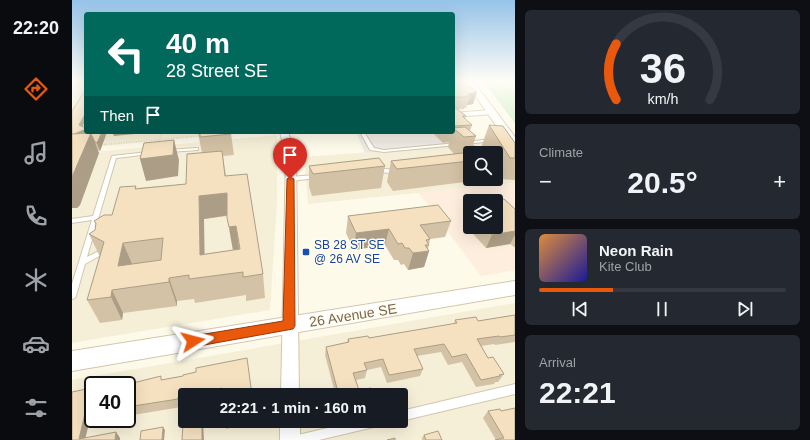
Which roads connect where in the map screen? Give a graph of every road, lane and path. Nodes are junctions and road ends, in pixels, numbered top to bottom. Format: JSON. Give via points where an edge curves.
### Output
{"nodes":[{"id":1,"x":484,"y":102,"type":"edge"},
{"id":2,"x":491,"y":112,"type":"junction"},
{"id":3,"x":455,"y":115,"type":"edge"},
{"id":4,"x":161,"y":134,"type":"edge"},
{"id":5,"x":285,"y":134,"type":"edge"},
{"id":6,"x":363,"y":134,"type":"edge"},
{"id":7,"x":200,"y":136,"type":"edge"},
{"id":8,"x":160,"y":140,"type":"junction"},
{"id":9,"x":494,"y":140,"type":"edge"},
{"id":10,"x":509,"y":141,"type":"edge"},
{"id":11,"x":94,"y":146,"type":"edge"},
{"id":12,"x":196,"y":149,"type":"dead end"},
{"id":13,"x":159,"y":152,"type":"edge"},
{"id":14,"x":151,"y":153,"type":"edge"},
{"id":15,"x":373,"y":171,"type":"edge"},
{"id":16,"x":405,"y":171,"type":"edge"},
{"id":17,"x":318,"y":176,"type":"edge"},
{"id":18,"x":290,"y":179,"type":"junction"},
{"id":19,"x":95,"y":218,"type":"junction"},
{"id":20,"x":72,"y":221,"type":"edge"},
{"id":21,"x":88,"y":241,"type":"junction"},
{"id":22,"x":82,"y":264,"type":"junction"},
{"id":23,"x":515,"y":288,"type":"edge"},
{"id":24,"x":72,"y":296,"type":"edge"},
{"id":25,"x":289,"y":326,"type":"junction"},
{"id":26,"x":72,"y":361,"type":"edge"},
{"id":27,"x":290,"y":388,"type":"edge"},
{"id":28,"x":515,"y":388,"type":"edge"},
{"id":29,"x":408,"y":414,"type":"edge"},
{"id":30,"x":290,"y":428,"type":"edge"},
{"id":31,"x":349,"y":428,"type":"edge"},
{"id":32,"x":290,"y":440,"type":"edge"},
{"id":33,"x":298,"y":440,"type":"edge"}],
"edges":[{"from":1,"to":2,"type":"street"},
{"from":2,"to":3,"type":"street"},
{"from":2,"to":10,"type":"street"},
{"from":4,"to":8,"type":"path"},
{"from":5,"to":18,"type":"street","via":[[291,156]]},
{"from":6,"to":9,"type":"lane","via":[[372,149],[384,151]]},
{"from":7,"to":8,"type":"path"},
{"from":8,"to":11,"type":"path"},
{"from":12,"to":13,"type":"lane"},
{"from":14,"to":19,"type":"lane","via":[[114,156]]},
{"from":15,"to":16,"type":"lane"},
{"from":17,"to":18,"type":"lane"},
{"from":18,"to":25,"type":"street"},
{"from":19,"to":20,"type":"lane"},
{"from":19,"to":21,"type":"lane"},
{"from":21,"to":22,"type":"lane"},
{"from":21,"to":22,"type":"lane","via":[[98,243],[101,250]]},
{"from":22,"to":24,"type":"lane"},
{"from":23,"to":25,"type":"street","name":"26 Avenue SE"},
{"from":25,"to":26,"type":"street","name":"26 Avenue SE"},
{"from":25,"to":27,"type":"street"},
{"from":28,"to":29,"type":"lane"},
{"from":30,"to":32,"type":"street"},
{"from":31,"to":33,"type":"lane"}]}
